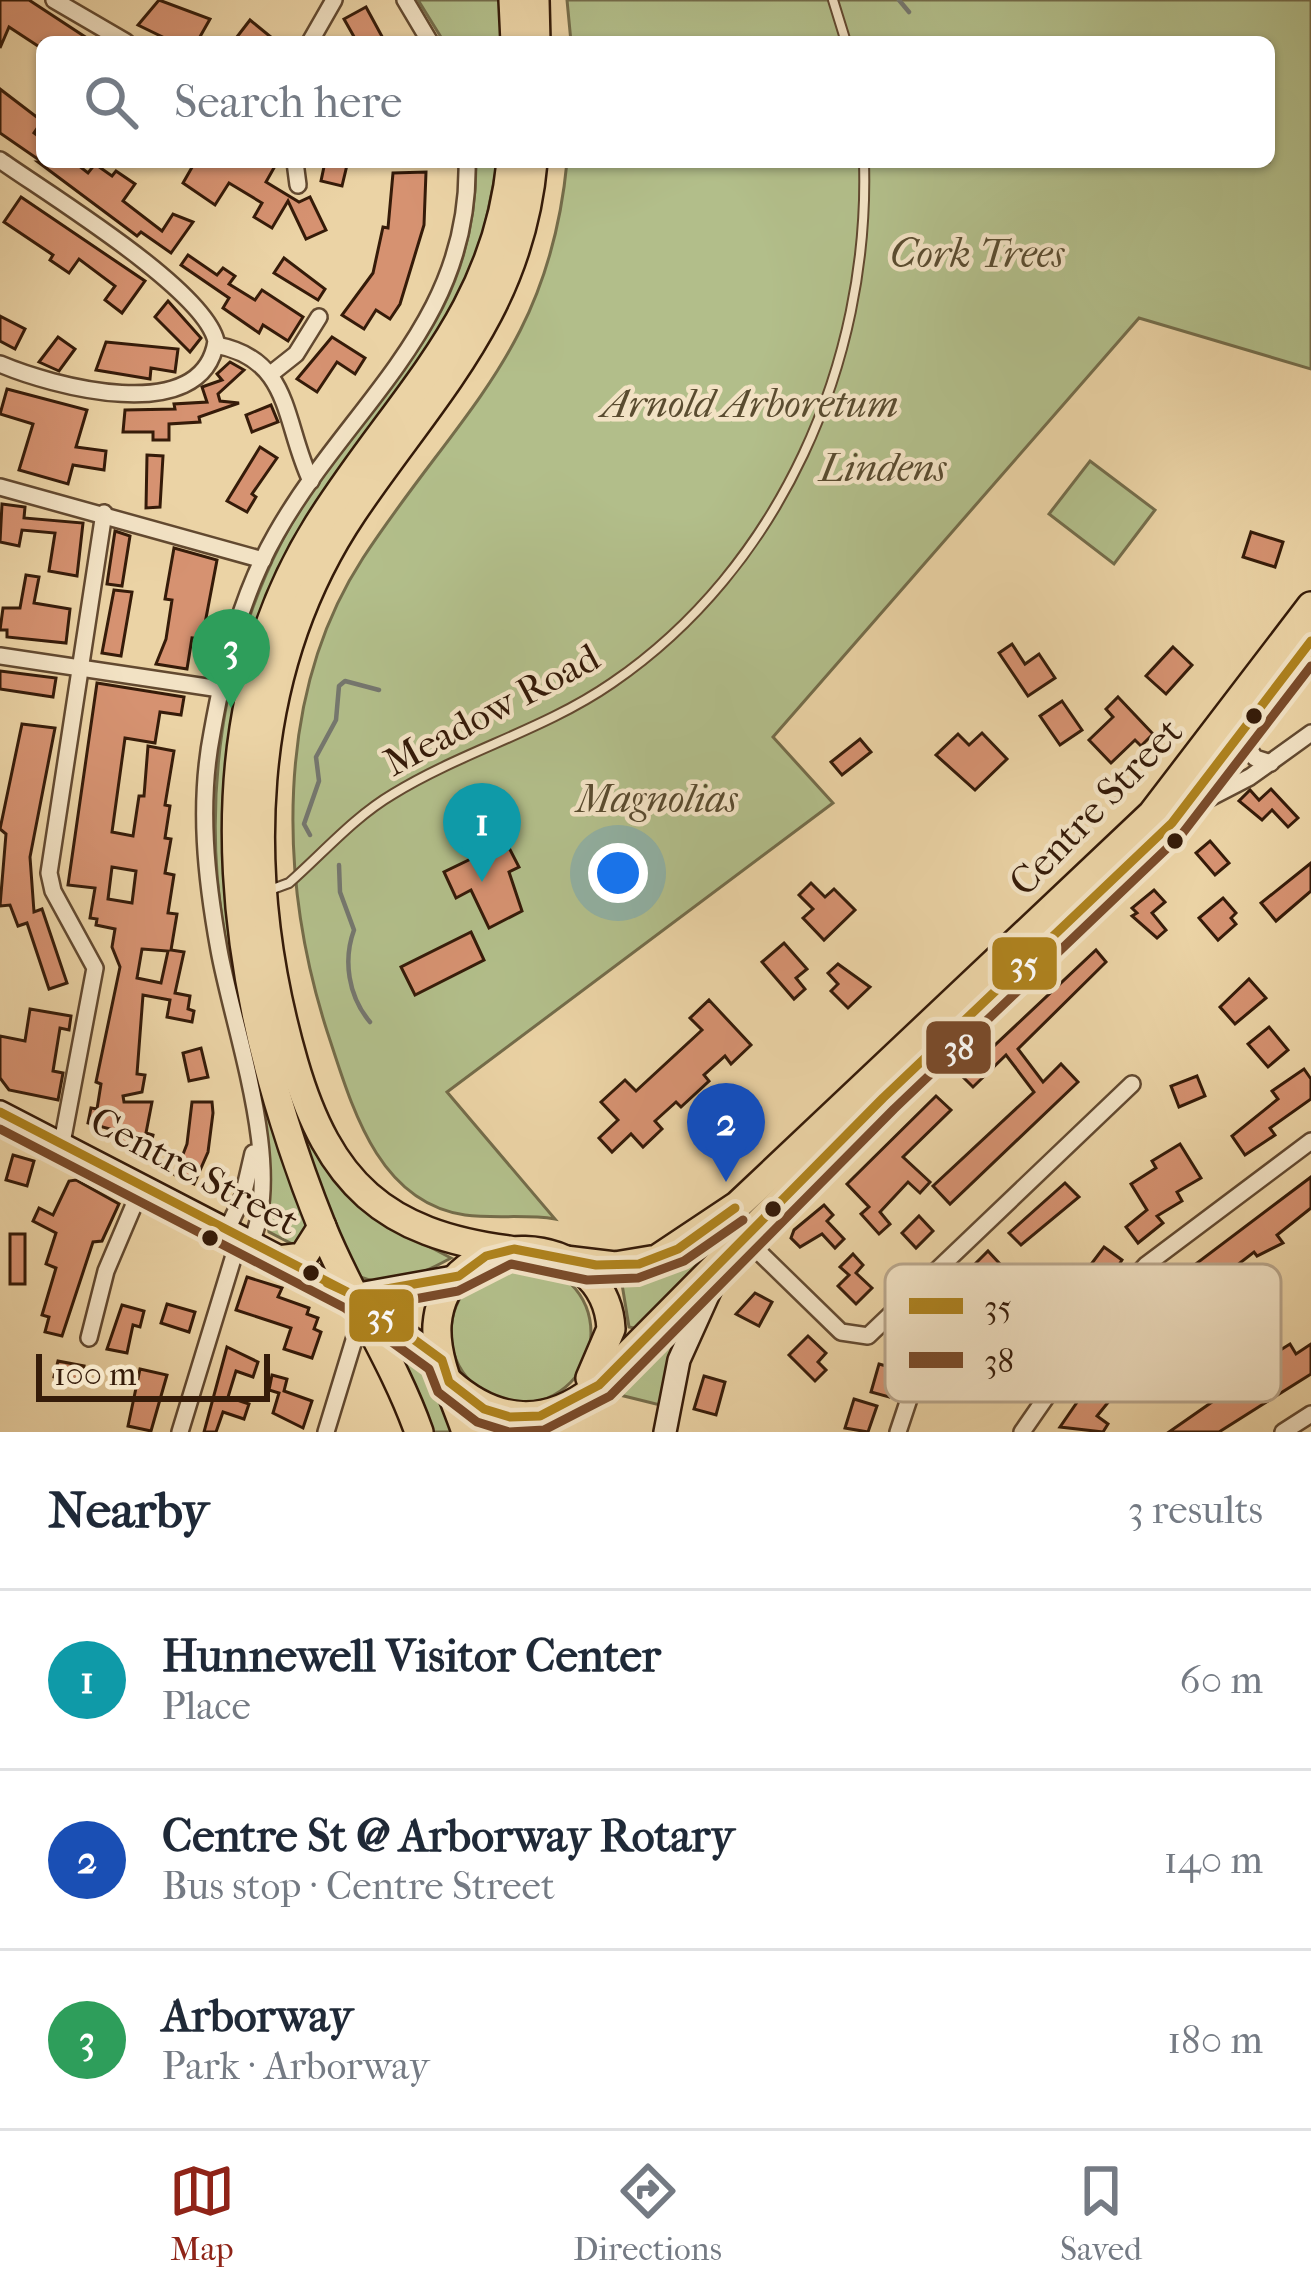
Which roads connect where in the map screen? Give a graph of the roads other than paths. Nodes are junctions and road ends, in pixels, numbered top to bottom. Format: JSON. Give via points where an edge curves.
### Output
{"nodes":[{"id":1,"x":53,"y":0,"type":"edge"},
{"id":2,"x":334,"y":0,"type":"edge"},
{"id":3,"x":405,"y":0,"type":"edge"},
{"id":4,"x":513,"y":0,"type":"edge"},
{"id":5,"x":535,"y":0,"type":"edge"},
{"id":6,"x":833,"y":0,"type":"edge"},
{"id":7,"x":116,"y":36,"type":"edge"},
{"id":8,"x":313,"y":36,"type":"edge"},
{"id":9,"x":426,"y":36,"type":"edge"},
{"id":10,"x":514,"y":36,"type":"edge"},
{"id":11,"x":536,"y":36,"type":"edge"},
{"id":12,"x":844,"y":36,"type":"edge"},
{"id":13,"x":0,"y":160,"type":"edge"},
{"id":14,"x":296,"y":168,"type":"edge"},
{"id":15,"x":466,"y":168,"type":"edge"},
{"id":16,"x":510,"y":168,"type":"edge"},
{"id":17,"x":532,"y":168,"type":"edge"},
{"id":18,"x":864,"y":168,"type":"edge"},
{"id":19,"x":298,"y":185,"type":"dead end"},
{"id":20,"x":319,"y":317,"type":"dead end"},
{"id":21,"x":216,"y":345,"type":"junction"},
{"id":22,"x":0,"y":364,"type":"edge"},
{"id":23,"x":272,"y":374,"type":"junction"},
{"id":24,"x":310,"y":481,"type":"junction"},
{"id":25,"x":0,"y":487,"type":"edge"},
{"id":26,"x":104,"y":513,"type":"junction"},
{"id":27,"x":263,"y":560,"type":"junction"},
{"id":28,"x":1311,"y":606,"type":"edge"},
{"id":29,"x":1311,"y":641,"type":"edge"},
{"id":30,"x":0,"y":656,"type":"edge"},
{"id":31,"x":80,"y":666,"type":"junction"},
{"id":32,"x":220,"y":689,"type":"junction"},
{"id":33,"x":1311,"y":733,"type":"edge"},
{"id":34,"x":1240,"y":737,"type":"junction"},
{"id":35,"x":1270,"y":763,"type":"junction"},
{"id":36,"x":1182,"y":812,"type":"junction"},
{"id":37,"x":263,"y":891,"type":"junction"},
{"id":38,"x":1132,"y":1084,"type":"dead end"},
{"id":39,"x":0,"y":1112,"type":"edge"},
{"id":40,"x":258,"y":1132,"type":"junction"},
{"id":41,"x":1311,"y":1142,"type":"edge"},
{"id":42,"x":62,"y":1144,"type":"junction"},
{"id":43,"x":142,"y":1186,"type":"junction"},
{"id":44,"x":723,"y":1217,"type":"junction"},
{"id":45,"x":322,"y":1228,"type":"junction"},
{"id":46,"x":238,"y":1238,"type":"junction"},
{"id":47,"x":735,"y":1247,"type":"junction"},
{"id":48,"x":509,"y":1250,"type":"junction"},
{"id":49,"x":278,"y":1260,"type":"junction"},
{"id":50,"x":565,"y":1260,"type":"junction"},
{"id":51,"x":944,"y":1264,"type":"edge"},
{"id":52,"x":1147,"y":1264,"type":"edge"},
{"id":53,"x":459,"y":1276,"type":"junction"},
{"id":54,"x":358,"y":1304,"type":"junction"},
{"id":55,"x":885,"y":1322,"type":"edge"},
{"id":56,"x":89,"y":1338,"type":"dead end"},
{"id":57,"x":446,"y":1371,"type":"junction"},
{"id":58,"x":908,"y":1402,"type":"edge"},
{"id":59,"x":1043,"y":1402,"type":"edge"},
{"id":60,"x":576,"y":1410,"type":"edge"},
{"id":61,"x":1311,"y":1414,"type":"edge"},
{"id":62,"x":666,"y":1422,"type":"edge"},
{"id":63,"x":180,"y":1432,"type":"edge"},
{"id":64,"x":326,"y":1432,"type":"edge"},
{"id":65,"x":419,"y":1432,"type":"edge"},
{"id":66,"x":466,"y":1432,"type":"edge"},
{"id":67,"x":545,"y":1432,"type":"edge"},
{"id":68,"x":898,"y":1432,"type":"edge"},
{"id":69,"x":1022,"y":1432,"type":"edge"},
{"id":70,"x":1283,"y":1432,"type":"edge"}],
"edges":[{"from":1,"to":7,"type":"street"},
{"from":2,"to":8,"type":"street"},
{"from":3,"to":9,"type":"street"},
{"from":4,"to":10,"type":"highway"},
{"from":5,"to":11,"type":"highway"},
{"from":6,"to":12,"type":"lane"},
{"from":13,"to":21,"type":"street","via":[[179,289],[205,315]]},
{"from":14,"to":19,"type":"street"},
{"from":15,"to":24,"type":"street","via":[[459,248],[438,305]]},
{"from":16,"to":45,"type":"highway","via":[[500,231],[477,296],[303,551],[268,630],[243,726],[236,829],[249,968]]},
{"from":17,"to":37,"type":"highway","name":"Centre Street","via":[[521,239],[493,312],[337,537],[294,624],[265,751]]},
{"from":18,"to":37,"type":"lane","name":"Meadow Road","via":[[853,304],[824,408],[730,574],[682,627],[614,681],[396,791],[285,885]]},
{"from":20,"to":23,"type":"street"},
{"from":21,"to":22,"type":"street","via":[[202,368],[178,384],[128,395]]},
{"from":21,"to":23,"type":"street","via":[[252,356]]},
{"from":23,"to":24,"type":"street"},
{"from":24,"to":27,"type":"street"},
{"from":25,"to":26,"type":"street"},
{"from":26,"to":27,"type":"street"},
{"from":26,"to":31,"type":"street"},
{"from":27,"to":32,"type":"street"},
{"from":28,"to":44,"type":"highway","name":"Centre Street","via":[[1146,820]]},
{"from":29,"to":34,"type":"highway","name":"Centre Street"},
{"from":30,"to":31,"type":"street"},
{"from":31,"to":32,"type":"street"},
{"from":31,"to":42,"type":"street","via":[[50,879],[95,968]]},
{"from":32,"to":40,"type":"street","via":[[204,792],[206,846],[219,953]]},
{"from":33,"to":35,"type":"street"},
{"from":34,"to":35,"type":"street","via":[[1255,758]]},
{"from":34,"to":36,"type":"highway","name":"Centre Street"},
{"from":35,"to":36,"type":"street"},
{"from":36,"to":47,"type":"highway","name":"Centre Street"},
{"from":37,"to":48,"type":"highway","name":"Centre Street","via":[[287,1039],[308,1108],[337,1164],[370,1200],[416,1229]]},
{"from":38,"to":51,"type":"street"},
{"from":39,"to":42,"type":"main road","name":"Centre Street"},
{"from":40,"to":46,"type":"street"},
{"from":40,"to":46,"type":"street","via":[[261,1208]]},
{"from":41,"to":52,"type":"street"},
{"from":42,"to":43,"type":"main road","name":"Centre Street"},
{"from":43,"to":46,"type":"main road","name":"Centre Street"},
{"from":43,"to":56,"type":"street","via":[[106,1270]]},
{"from":44,"to":47,"type":"street"},
{"from":44,"to":50,"type":"highway","name":"Centre Street","via":[[642,1263]]},
{"from":45,"to":49,"type":"highway","via":[[303,1256]]},
{"from":45,"to":54,"type":"highway"},
{"from":46,"to":49,"type":"main road","name":"Centre Street"},
{"from":46,"to":63,"type":"street"},
{"from":47,"to":55,"type":"street","via":[[850,1336],[874,1333]]},
{"from":47,"to":60,"type":"highway","name":"Centre Street"},
{"from":47,"to":62,"type":"main road","via":[[688,1334]]},
{"from":48,"to":50,"type":"highway","name":"Centre Street"},
{"from":48,"to":53,"type":"highway"},
{"from":49,"to":54,"type":"main road","name":"Centre Street"},
{"from":50,"to":60,"type":"highway","via":[[596,1284],[611,1324]]},
{"from":53,"to":54,"type":"main road"},
{"from":53,"to":57,"type":"highway","via":[[439,1317]]},
{"from":54,"to":57,"type":"main road","name":"Centre Street"},
{"from":54,"to":64,"type":"street"},
{"from":54,"to":65,"type":"highway"},
{"from":57,"to":60,"type":"highway","name":"Centre Street","via":[[501,1415]]},
{"from":57,"to":66,"type":"highway"},
{"from":58,"to":68,"type":"street"},
{"from":59,"to":69,"type":"street"},
{"from":60,"to":67,"type":"highway"},
{"from":61,"to":70,"type":"street"}]}
